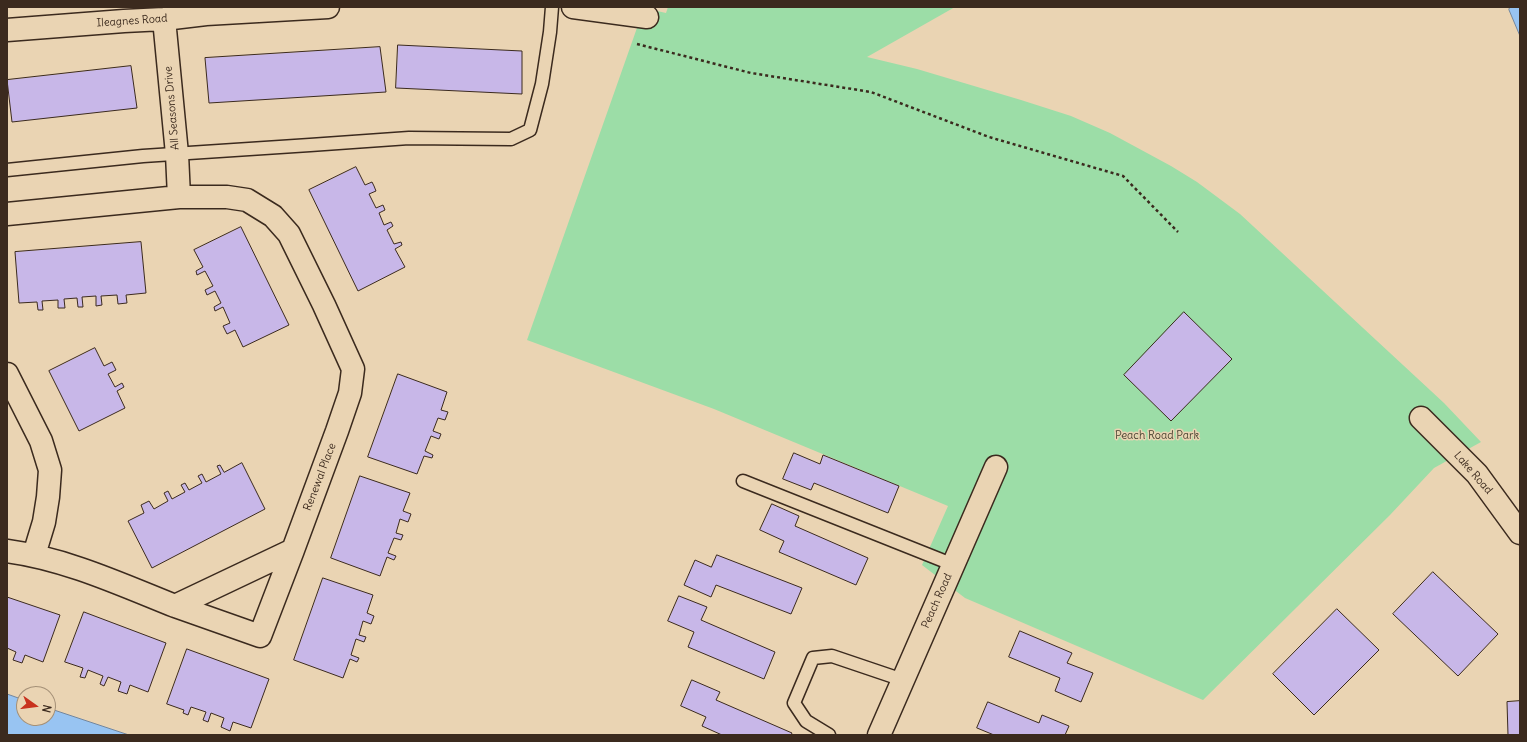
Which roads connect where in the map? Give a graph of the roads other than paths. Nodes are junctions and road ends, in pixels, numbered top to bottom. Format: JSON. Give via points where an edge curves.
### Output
{"nodes":[{"id":1,"x":328,"y":7,"type":"edge"},
{"id":2,"x":552,"y":7,"type":"edge"},
{"id":3,"x":573,"y":7,"type":"edge"},
{"id":4,"x":206,"y":10,"type":"edge"},
{"id":5,"x":648,"y":17,"type":"dead end"},
{"id":6,"x":164,"y":19,"type":"junction"},
{"id":7,"x":7,"y":30,"type":"edge"},
{"id":8,"x":177,"y":154,"type":"junction"},
{"id":9,"x":7,"y":170,"type":"edge"},
{"id":10,"x":179,"y":197,"type":"junction"},
{"id":11,"x":7,"y":214,"type":"edge"},
{"id":12,"x":7,"y":374,"type":"edge"},
{"id":13,"x":1421,"y":418,"type":"dead end"},
{"id":14,"x":996,"y":466,"type":"dead end"},
{"id":15,"x":743,"y":481,"type":"dead end"},
{"id":16,"x":1520,"y":532,"type":"edge"},
{"id":17,"x":293,"y":550,"type":"junction"},
{"id":18,"x":7,"y":551,"type":"edge"},
{"id":19,"x":34,"y":555,"type":"junction"},
{"id":20,"x":954,"y":565,"type":"junction"},
{"id":21,"x":175,"y":606,"type":"junction"},
{"id":22,"x":903,"y":680,"type":"junction"},
{"id":23,"x":830,"y":735,"type":"edge"},
{"id":24,"x":879,"y":735,"type":"edge"}],
"edges":[{"from":1,"to":4,"type":"street","name":"Ileagnes Road"},
{"from":2,"to":8,"type":"lane","via":[[542,84],[530,130],[510,139],[409,138]]},
{"from":3,"to":5,"type":"street"},
{"from":4,"to":6,"type":"street","name":"Ileagnes Road"},
{"from":6,"to":7,"type":"street","name":"Ileagnes Road"},
{"from":6,"to":8,"type":"street","name":"All Seasons Drive"},
{"from":8,"to":9,"type":"lane"},
{"from":8,"to":10,"type":"street","name":"All Seasons Drive"},
{"from":10,"to":11,"type":"street","name":"Renewal Place"},
{"from":10,"to":17,"type":"street","name":"Renewal Place","via":[[227,197],[247,200],[273,216],[289,234],[353,369],[350,393]]},
{"from":12,"to":19,"type":"street","via":[[41,441],[50,470],[44,522]]},
{"from":13,"to":16,"type":"street","name":"Lake Road","via":[[1477,474]]},
{"from":14,"to":20,"type":"street","name":"Peach Road"},
{"from":15,"to":20,"type":"lane"},
{"from":17,"to":21,"type":"street"},
{"from":17,"to":21,"type":"street","name":"Renewal Place","via":[[260,636]]},
{"from":18,"to":19,"type":"street"},
{"from":19,"to":21,"type":"street","via":[[83,569]]},
{"from":20,"to":22,"type":"street","name":"Peach Road"},
{"from":22,"to":23,"type":"lane","via":[[832,656],[813,658],[794,703],[806,721]]},
{"from":22,"to":24,"type":"street","name":"Peach Road"}]}
